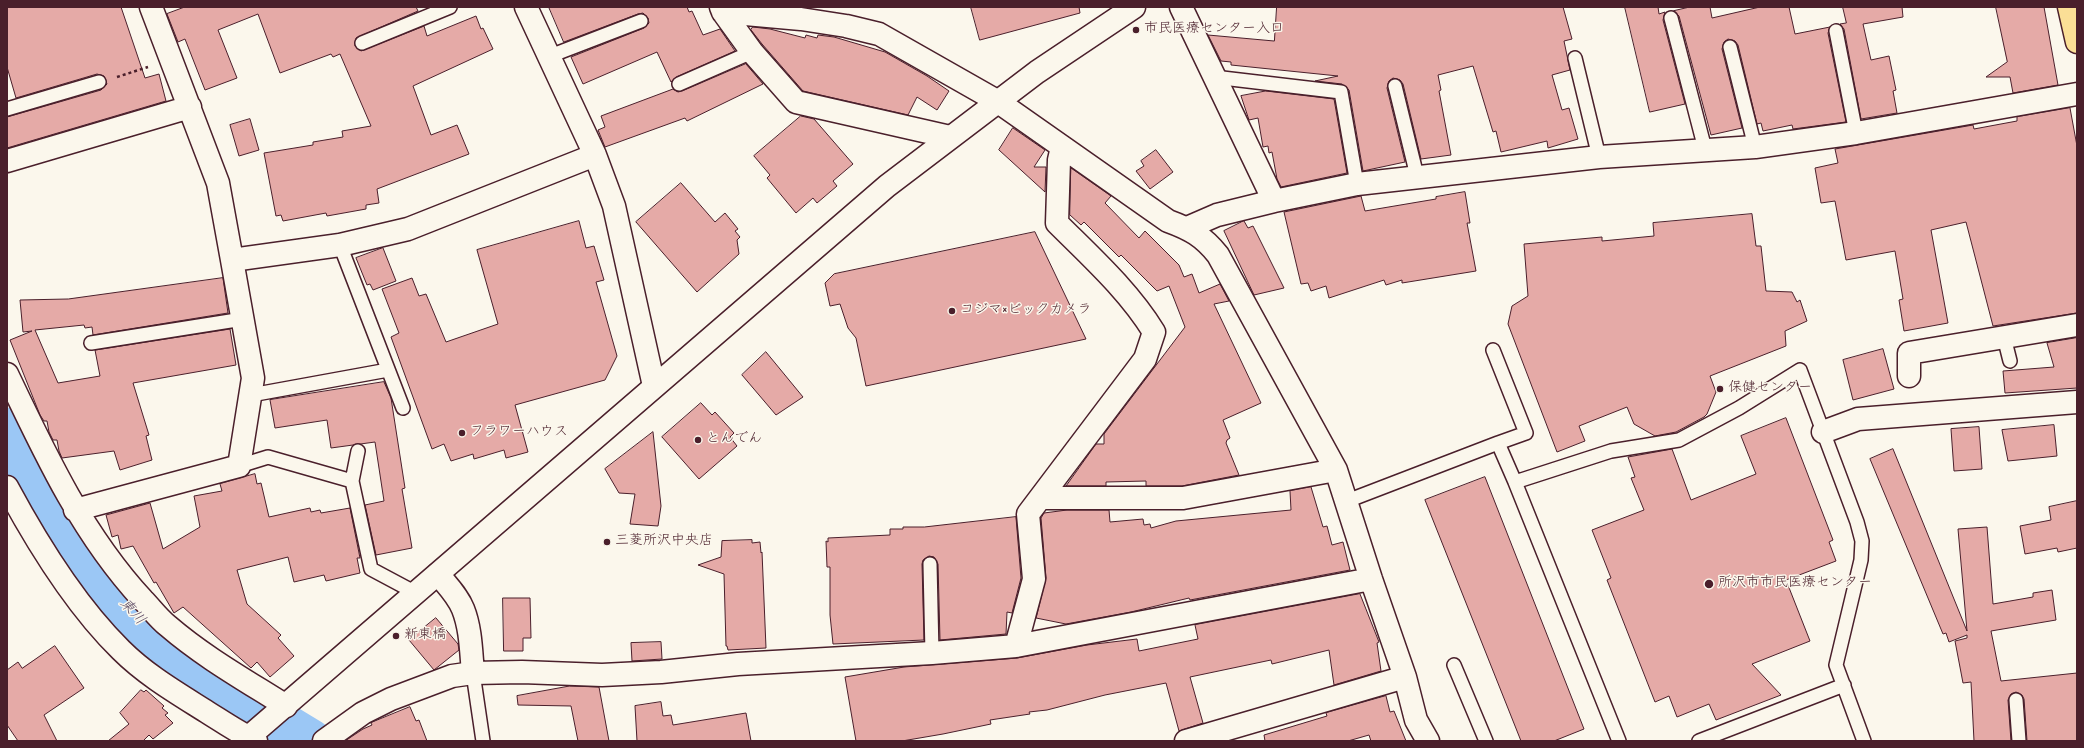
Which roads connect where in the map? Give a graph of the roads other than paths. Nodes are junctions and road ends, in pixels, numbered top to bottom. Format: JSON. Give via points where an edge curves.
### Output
{"nodes":[{"id":1,"x":450,"y":7,"type":"edge"},
{"id":2,"x":526,"y":7,"type":"edge"},
{"id":3,"x":1134,"y":7,"type":"edge"},
{"id":4,"x":1181,"y":7,"type":"edge"},
{"id":5,"x":2069,"y":7,"type":"edge"},
{"id":6,"x":155,"y":8,"type":"edge"},
{"id":7,"x":722,"y":10,"type":"edge"},
{"id":8,"x":1671,"y":18,"type":"dead end"},
{"id":9,"x":641,"y":21,"type":"dead end"},
{"id":10,"x":1836,"y":31,"type":"dead end"},
{"id":11,"x":362,"y":42,"type":"dead end"},
{"id":12,"x":2077,"y":42,"type":"edge"},
{"id":13,"x":1730,"y":47,"type":"dead end"},
{"id":14,"x":752,"y":52,"type":"junction"},
{"id":15,"x":550,"y":56,"type":"junction"},
{"id":16,"x":1575,"y":58,"type":"dead end"},
{"id":17,"x":1214,"y":77,"type":"junction"},
{"id":18,"x":99,"y":82,"type":"road end"},
{"id":19,"x":679,"y":84,"type":"dead end"},
{"id":20,"x":1395,"y":86,"type":"dead end"},
{"id":21,"x":2077,"y":94,"type":"edge"},
{"id":22,"x":997,"y":101,"type":"junction"},
{"id":23,"x":190,"y":107,"type":"junction"},
{"id":24,"x":7,"y":109,"type":"edge"},
{"id":25,"x":1856,"y":133,"type":"junction"},
{"id":26,"x":950,"y":137,"type":"junction"},
{"id":27,"x":1062,"y":147,"type":"junction"},
{"id":28,"x":1755,"y":147,"type":"junction"},
{"id":29,"x":1705,"y":150,"type":"junction"},
{"id":30,"x":595,"y":155,"type":"junction"},
{"id":31,"x":1599,"y":158,"type":"junction"},
{"id":32,"x":7,"y":160,"type":"edge"},
{"id":33,"x":1417,"y":176,"type":"junction"},
{"id":34,"x":1357,"y":184,"type":"junction"},
{"id":35,"x":1274,"y":201,"type":"junction"},
{"id":36,"x":1187,"y":228,"type":"junction"},
{"id":37,"x":340,"y":245,"type":"junction"},
{"id":38,"x":232,"y":260,"type":"junction"},
{"id":39,"x":243,"y":319,"type":"junction"},
{"id":40,"x":2077,"y":325,"type":"edge"},
{"id":41,"x":2004,"y":337,"type":"junction"},
{"id":42,"x":91,"y":343,"type":"dead end"},
{"id":43,"x":1493,"y":350,"type":"dead end"},
{"id":44,"x":2010,"y":361,"type":"dead end"},
{"id":45,"x":388,"y":370,"type":"junction"},
{"id":46,"x":7,"y":374,"type":"edge"},
{"id":47,"x":1909,"y":376,"type":"dead end"},
{"id":48,"x":654,"y":386,"type":"junction"},
{"id":49,"x":251,"y":395,"type":"junction"},
{"id":50,"x":2077,"y":402,"type":"edge"},
{"id":51,"x":403,"y":408,"type":"dead end"},
{"id":52,"x":1823,"y":432,"type":"junction"},
{"id":53,"x":1498,"y":444,"type":"junction"},
{"id":54,"x":358,"y":451,"type":"dead end"},
{"id":55,"x":239,"y":466,"type":"junction"},
{"id":56,"x":1336,"y":470,"type":"junction"},
{"id":57,"x":352,"y":481,"type":"junction"},
{"id":58,"x":1515,"y":482,"type":"junction"},
{"id":59,"x":7,"y":487,"type":"edge"},
{"id":60,"x":1040,"y":498,"type":"junction"},
{"id":61,"x":1347,"y":501,"type":"junction"},
{"id":62,"x":75,"y":510,"type":"junction"},
{"id":63,"x":930,"y":564,"type":"dead end"},
{"id":64,"x":438,"y":574,"type":"junction"},
{"id":65,"x":1371,"y":579,"type":"junction"},
{"id":66,"x":416,"y":593,"type":"junction"},
{"id":67,"x":1016,"y":646,"type":"junction"},
{"id":68,"x":932,"y":653,"type":"junction"},
{"id":69,"x":1454,"y":666,"type":"dead end"},
{"id":70,"x":473,"y":673,"type":"junction"},
{"id":71,"x":1405,"y":677,"type":"junction"},
{"id":72,"x":1844,"y":685,"type":"junction"},
{"id":73,"x":2016,"y":700,"type":"dead end"},
{"id":74,"x":284,"y":707,"type":"junction"},
{"id":75,"x":251,"y":737,"type":"edge"},
{"id":76,"x":329,"y":737,"type":"edge"},
{"id":77,"x":483,"y":741,"type":"edge"},
{"id":78,"x":1186,"y":741,"type":"edge"},
{"id":79,"x":1428,"y":741,"type":"edge"},
{"id":80,"x":1486,"y":741,"type":"edge"},
{"id":81,"x":1618,"y":741,"type":"edge"},
{"id":82,"x":1699,"y":741,"type":"edge"},
{"id":83,"x":1864,"y":741,"type":"edge"},
{"id":84,"x":2019,"y":741,"type":"edge"}],
"edges":[{"from":1,"to":11,"type":"lane"},
{"from":2,"to":15,"type":"street"},
{"from":3,"to":22,"type":"street","via":[[1079,42]]},
{"from":4,"to":17,"type":"street"},
{"from":5,"to":12,"type":"main road"},
{"from":6,"to":23,"type":"street"},
{"from":7,"to":14,"type":"street"},
{"from":7,"to":22,"type":"street","via":[[801,19],[879,34]]},
{"from":8,"to":29,"type":"lane"},
{"from":9,"to":15,"type":"lane"},
{"from":10,"to":25,"type":"lane"},
{"from":13,"to":28,"type":"lane"},
{"from":14,"to":19,"type":"lane"},
{"from":14,"to":26,"type":"street","via":[[796,102]]},
{"from":15,"to":30,"type":"street"},
{"from":16,"to":31,"type":"lane"},
{"from":17,"to":34,"type":"lane","via":[[1341,92]]},
{"from":17,"to":35,"type":"street"},
{"from":18,"to":24,"type":"lane"},
{"from":20,"to":33,"type":"lane"},
{"from":21,"to":25,"type":"street"},
{"from":22,"to":26,"type":"street"},
{"from":22,"to":27,"type":"street"},
{"from":23,"to":32,"type":"street"},
{"from":23,"to":38,"type":"street","via":[[218,183]]},
{"from":25,"to":28,"type":"street"},
{"from":26,"to":48,"type":"street","via":[[887,186]]},
{"from":27,"to":36,"type":"street","via":[[1168,221]]},
{"from":27,"to":60,"type":"street","via":[[1059,160],[1057,223],[1120,287],[1154,332],[1144,359]]},
{"from":28,"to":29,"type":"street"},
{"from":29,"to":31,"type":"street"},
{"from":30,"to":37,"type":"street","via":[[408,229]]},
{"from":30,"to":48,"type":"street","via":[[614,206]]},
{"from":31,"to":33,"type":"street"},
{"from":33,"to":34,"type":"street"},
{"from":34,"to":35,"type":"street"},
{"from":35,"to":36,"type":"street","via":[[1217,215]]},
{"from":36,"to":56,"type":"street","via":[[1206,240],[1218,255]]},
{"from":37,"to":38,"type":"street"},
{"from":37,"to":45,"type":"lane"},
{"from":38,"to":39,"type":"street"},
{"from":39,"to":42,"type":"lane"},
{"from":39,"to":49,"type":"street","via":[[253,378]]},
{"from":40,"to":41,"type":"street"},
{"from":41,"to":44,"type":"lane"},
{"from":41,"to":47,"type":"street","via":[[1909,353]]},
{"from":43,"to":53,"type":"lane","via":[[1526,432]]},
{"from":45,"to":49,"type":"lane"},
{"from":45,"to":51,"type":"lane"},
{"from":46,"to":62,"type":"street","via":[[46,457]]},
{"from":48,"to":64,"type":"street"},
{"from":49,"to":55,"type":"street"},
{"from":50,"to":52,"type":"street","via":[[1858,419]]},
{"from":52,"to":58,"type":"lane","via":[[1800,370],[1739,408],[1679,440],[1611,451]]},
{"from":52,"to":72,"type":"lane","via":[[1862,541],[1857,580],[1836,665]]},
{"from":53,"to":58,"type":"lane"},
{"from":53,"to":61,"type":"lane"},
{"from":54,"to":57,"type":"lane"},
{"from":55,"to":57,"type":"lane","via":[[268,457]]},
{"from":55,"to":62,"type":"street"},
{"from":56,"to":60,"type":"street","via":[[1184,498]]},
{"from":56,"to":61,"type":"street"},
{"from":57,"to":66,"type":"lane","via":[[371,569]]},
{"from":58,"to":81,"type":"lane"},
{"from":59,"to":75,"type":"street","via":[[63,579],[100,628],[121,650],[139,667],[176,692]]},
{"from":60,"to":67,"type":"street","via":[[1028,514],[1034,578]]},
{"from":61,"to":65,"type":"street"},
{"from":62,"to":74,"type":"street","via":[[102,552],[166,625],[201,653]]},
{"from":63,"to":68,"type":"lane"},
{"from":64,"to":66,"type":"street"},
{"from":64,"to":70,"type":"street","via":[[463,608],[468,625]]},
{"from":65,"to":67,"type":"street"},
{"from":65,"to":71,"type":"street"},
{"from":66,"to":74,"type":"street"},
{"from":67,"to":68,"type":"street"},
{"from":68,"to":70,"type":"street","via":[[602,675]]},
{"from":69,"to":80,"type":"lane"},
{"from":70,"to":76,"type":"street","via":[[452,676],[391,699],[363,713]]},
{"from":70,"to":77,"type":"lane"},
{"from":71,"to":78,"type":"street"},
{"from":71,"to":79,"type":"street","via":[[1416,720]]},
{"from":72,"to":82,"type":"lane"},
{"from":72,"to":83,"type":"lane"},
{"from":73,"to":84,"type":"lane"},
{"from":74,"to":75,"type":"street"}]}
